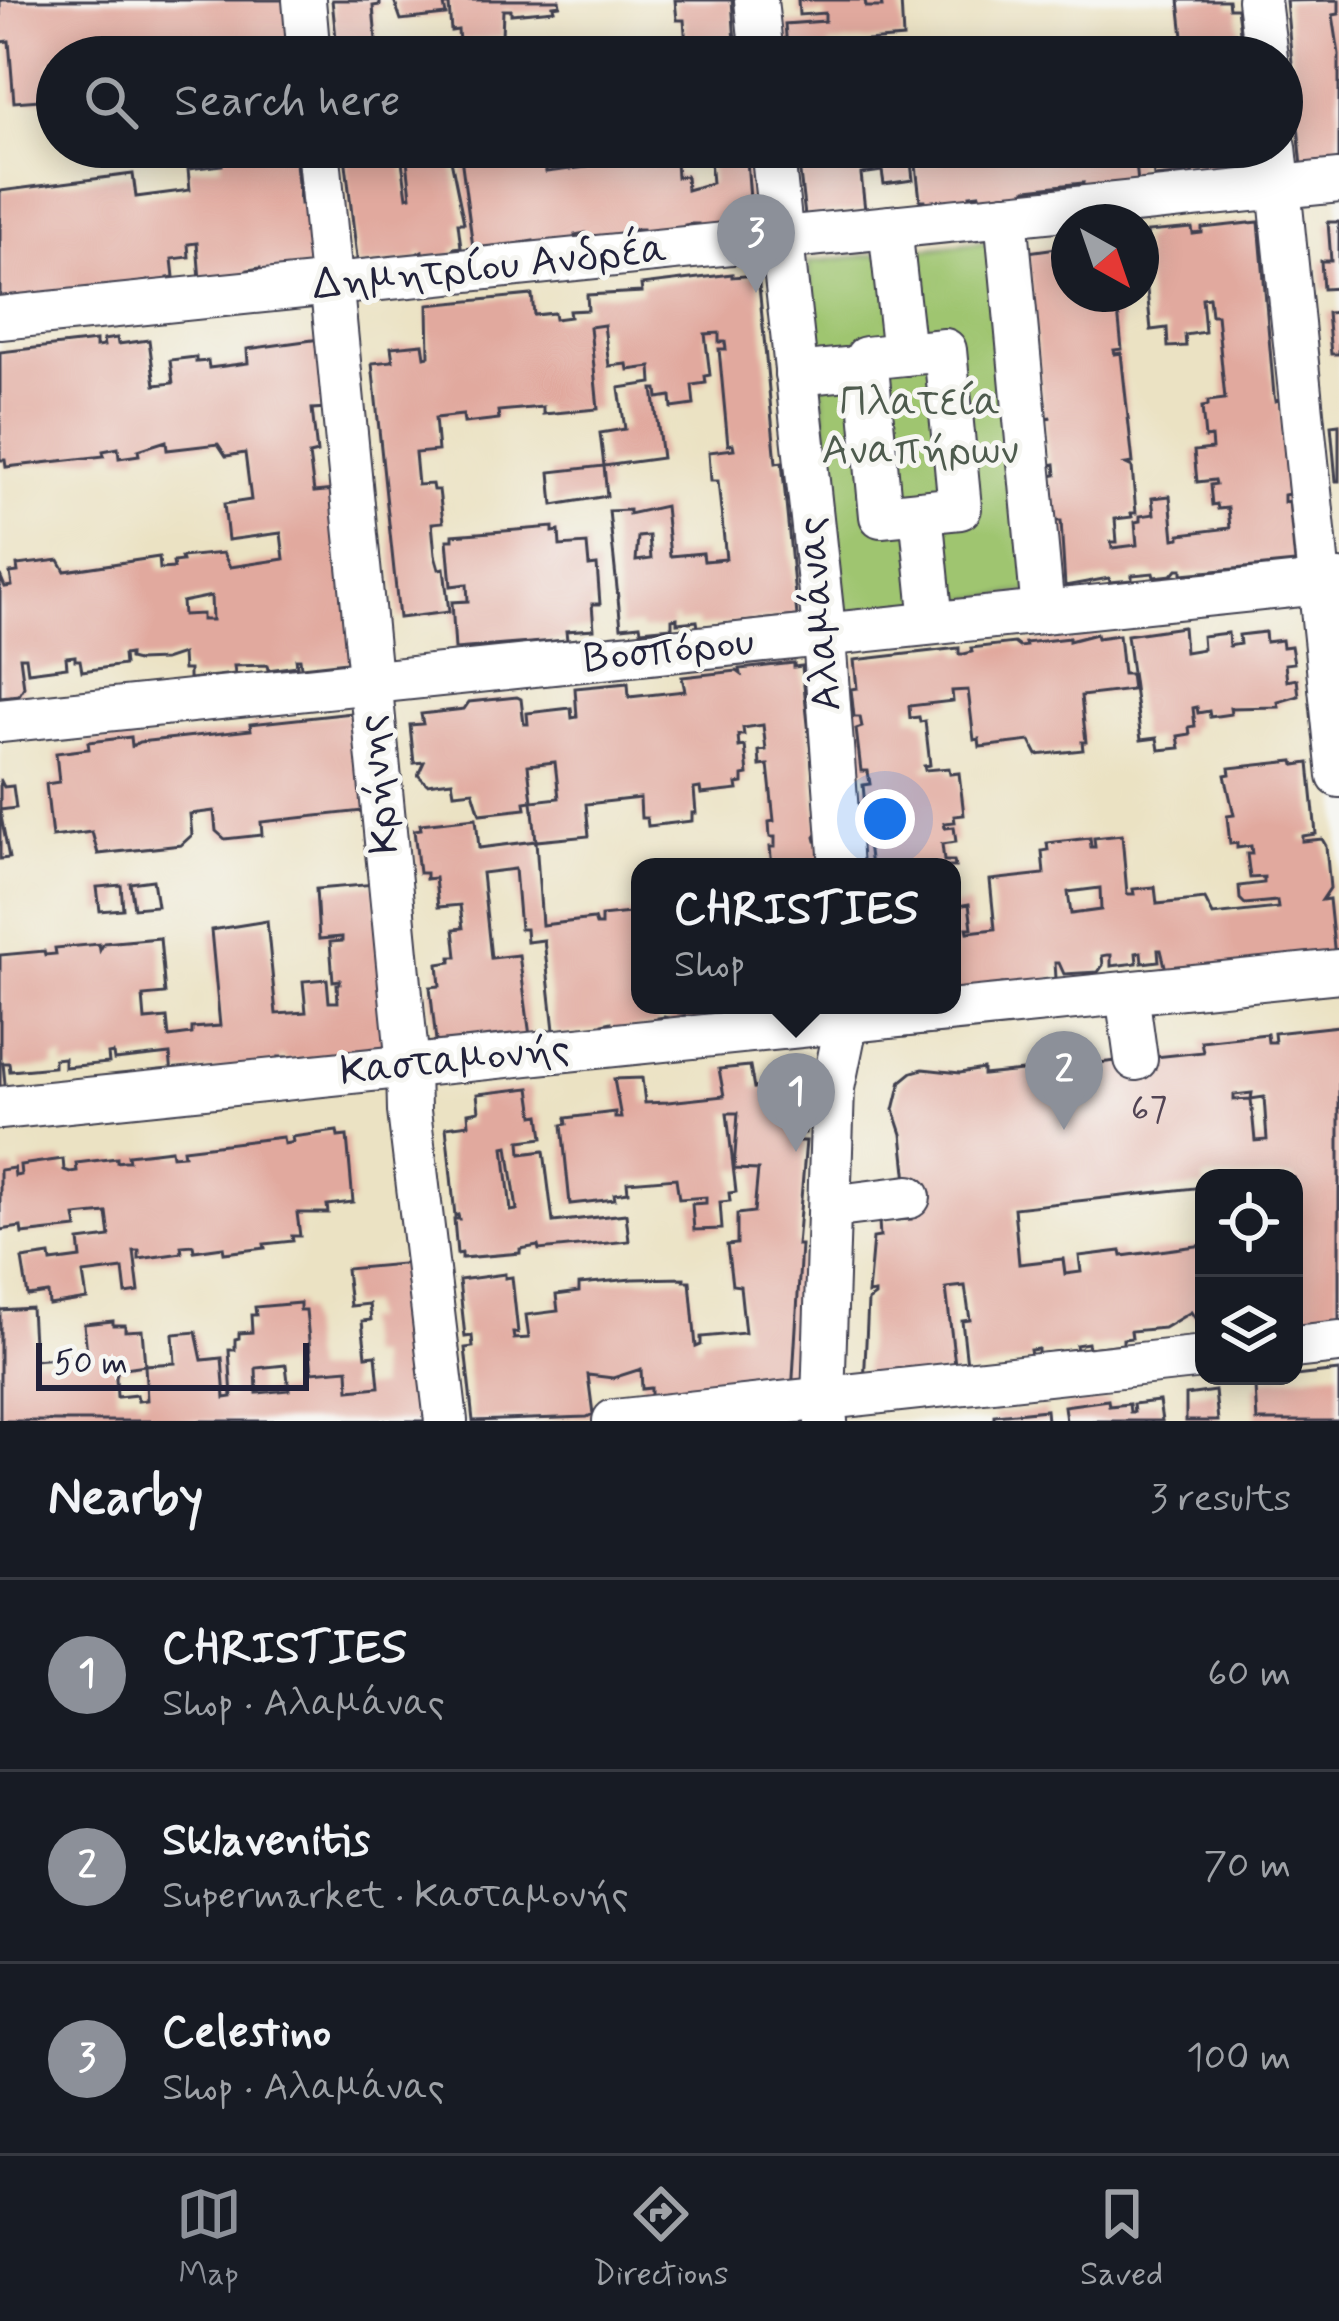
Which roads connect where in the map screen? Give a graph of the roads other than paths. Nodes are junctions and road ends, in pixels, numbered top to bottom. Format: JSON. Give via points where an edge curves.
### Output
{"nodes":[{"id":1,"x":304,"y":0,"type":"edge"},
{"id":2,"x":756,"y":0,"type":"edge"},
{"id":3,"x":1259,"y":0,"type":"edge"},
{"id":4,"x":307,"y":36,"type":"edge"},
{"id":5,"x":760,"y":36,"type":"edge"},
{"id":6,"x":1263,"y":36,"type":"edge"},
{"id":7,"x":320,"y":168,"type":"edge"},
{"id":8,"x":775,"y":168,"type":"edge"},
{"id":9,"x":1272,"y":168,"type":"edge"},
{"id":10,"x":1278,"y":168,"type":"edge"},
{"id":11,"x":1282,"y":168,"type":"edge"},
{"id":12,"x":1339,"y":181,"type":"edge"},
{"id":13,"x":1006,"y":215,"type":"junction"},
{"id":14,"x":890,"y":227,"type":"junction"},
{"id":15,"x":783,"y":238,"type":"junction"},
{"id":16,"x":331,"y":284,"type":"junction"},
{"id":17,"x":0,"y":318,"type":"edge"},
{"id":18,"x":885,"y":361,"type":"junction"},
{"id":19,"x":796,"y":374,"type":"junction"},
{"id":20,"x":1020,"y":383,"type":"junction"},
{"id":21,"x":950,"y":391,"type":"junction"},
{"id":22,"x":901,"y":510,"type":"junction"},
{"id":23,"x":811,"y":514,"type":"junction"},
{"id":24,"x":1330,"y":582,"type":"edge"},
{"id":25,"x":1043,"y":612,"type":"junction"},
{"id":26,"x":932,"y":623,"type":"junction"},
{"id":27,"x":822,"y":634,"type":"junction"},
{"id":28,"x":369,"y":682,"type":"junction"},
{"id":29,"x":0,"y":721,"type":"edge"},
{"id":30,"x":1339,"y":776,"type":"edge"},
{"id":31,"x":841,"y":858,"type":"edge"},
{"id":32,"x":1339,"y":971,"type":"edge"},
{"id":33,"x":1127,"y":993,"type":"junction"},
{"id":34,"x":961,"y":1005,"type":"edge"},
{"id":35,"x":841,"y":1014,"type":"edge"},
{"id":36,"x":849,"y":1014,"type":"edge"},
{"id":37,"x":1136,"y":1059,"type":"dead end"},
{"id":38,"x":408,"y":1066,"type":"junction"},
{"id":39,"x":0,"y":1108,"type":"edge"},
{"id":40,"x":909,"y":1197,"type":"dead end"},
{"id":41,"x":830,"y":1208,"type":"junction"},
{"id":42,"x":1339,"y":1342,"type":"edge"},
{"id":43,"x":1303,"y":1346,"type":"edge"},
{"id":44,"x":1195,"y":1359,"type":"edge"},
{"id":45,"x":825,"y":1411,"type":"edge"},
{"id":46,"x":446,"y":1421,"type":"edge"},
{"id":47,"x":614,"y":1421,"type":"edge"}],
"edges":[{"from":1,"to":4,"type":"street"},
{"from":2,"to":5,"type":"street"},
{"from":3,"to":6,"type":"street"},
{"from":7,"to":16,"type":"street","name":"Κρήνης"},
{"from":8,"to":15,"type":"street","name":"Αλαμάνας"},
{"from":9,"to":13,"type":"street","name":"Δημητρίου Ανδρέα"},
{"from":10,"to":24,"type":"street"},
{"from":11,"to":12,"type":"street","name":"Δημητρίου Ανδρέα"},
{"from":13,"to":14,"type":"street","name":"Δημητρίου Ανδρέα"},
{"from":13,"to":20,"type":"street"},
{"from":14,"to":15,"type":"street","name":"Δημητρίου Ανδρέα"},
{"from":14,"to":18,"type":"street"},
{"from":15,"to":16,"type":"street","name":"Δημητρίου Ανδρέα"},
{"from":15,"to":19,"type":"street","name":"Αλαμάνας"},
{"from":16,"to":17,"type":"street","name":"Δημητρίου Ανδρέα"},
{"from":16,"to":28,"type":"street","name":"Κρήνης"},
{"from":18,"to":19,"type":"street"},
{"from":18,"to":21,"type":"street","via":[[945,350]]},
{"from":18,"to":22,"type":"street"},
{"from":19,"to":23,"type":"street","name":"Αλαμάνας"},
{"from":20,"to":21,"type":"street"},
{"from":20,"to":25,"type":"street"},
{"from":21,"to":22,"type":"street","via":[[960,508]]},
{"from":22,"to":23,"type":"street"},
{"from":22,"to":26,"type":"street"},
{"from":23,"to":27,"type":"street","name":"Αλαμάνας"},
{"from":24,"to":25,"type":"street","name":"Βοσπόρου"},
{"from":24,"to":30,"type":"street"},
{"from":25,"to":26,"type":"street","name":"Βοσπόρου"},
{"from":26,"to":27,"type":"street","name":"Βοσπόρου"},
{"from":27,"to":28,"type":"street","name":"Βοσπόρου"},
{"from":27,"to":31,"type":"street","name":"Αλαμάνας"},
{"from":28,"to":29,"type":"street","name":"Βοσπόρου"},
{"from":28,"to":38,"type":"street","name":"Κρήνης"},
{"from":32,"to":33,"type":"street","name":"Κασταμονής"},
{"from":33,"to":34,"type":"street","name":"Κασταμονής"},
{"from":33,"to":37,"type":"street"},
{"from":35,"to":38,"type":"street","name":"Κασταμονής"},
{"from":36,"to":41,"type":"street","via":[[833,1088]]},
{"from":38,"to":39,"type":"street","name":"Κασταμονής"},
{"from":38,"to":46,"type":"street","name":"Κρήνης"},
{"from":40,"to":41,"type":"street"},
{"from":41,"to":45,"type":"street"},
{"from":42,"to":43,"type":"street"},
{"from":44,"to":45,"type":"street"},
{"from":45,"to":47,"type":"street"}]}
